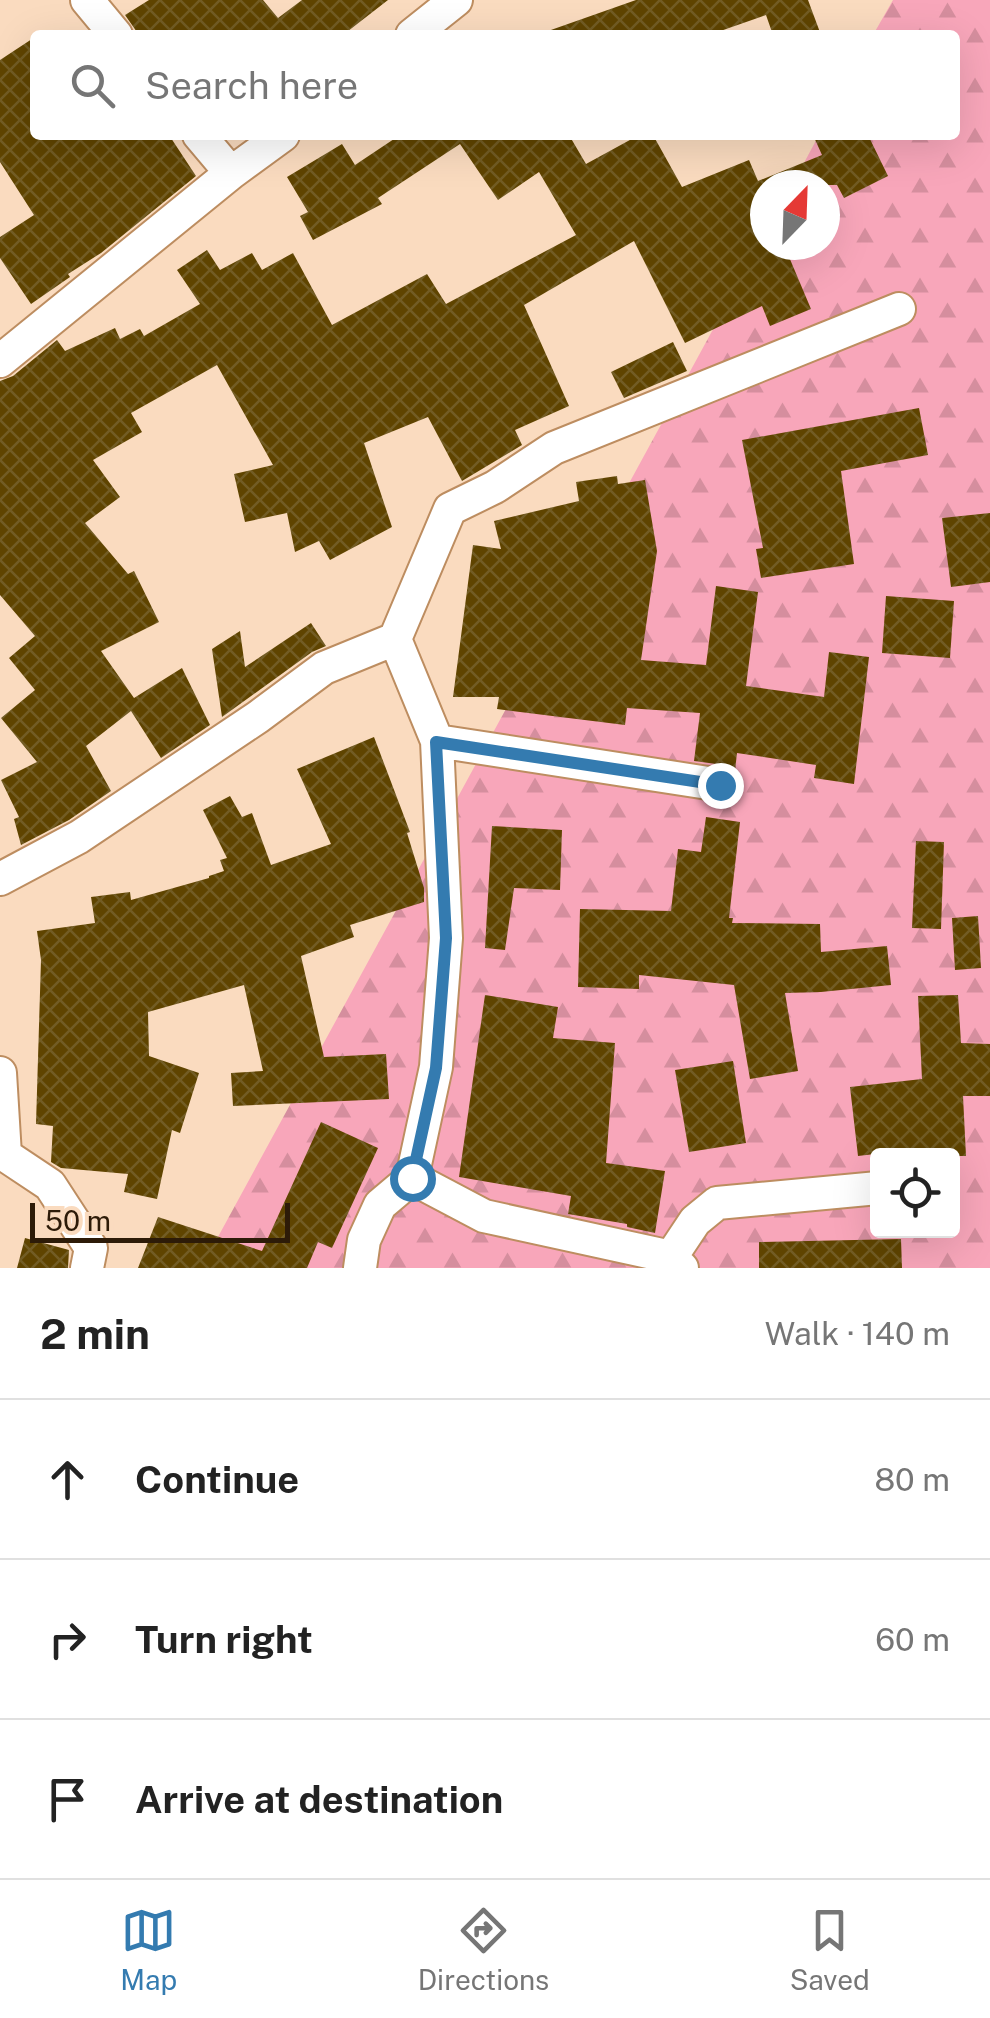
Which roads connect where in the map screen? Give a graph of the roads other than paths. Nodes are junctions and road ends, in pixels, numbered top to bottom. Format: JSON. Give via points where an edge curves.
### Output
{"nodes":[{"id":1,"x":87,"y":0,"type":"edge"},
{"id":2,"x":456,"y":0,"type":"edge"},
{"id":3,"x":112,"y":30,"type":"edge"},
{"id":4,"x":418,"y":30,"type":"edge"},
{"id":5,"x":203,"y":140,"type":"edge"},
{"id":6,"x":276,"y":140,"type":"edge"},
{"id":7,"x":231,"y":173,"type":"junction"},
{"id":8,"x":899,"y":309,"type":"dead end"},
{"id":9,"x":0,"y":360,"type":"edge"},
{"id":10,"x":395,"y":639,"type":"junction"},
{"id":11,"x":436,"y":742,"type":"junction"},
{"id":12,"x":720,"y":785,"type":"dead end"},
{"id":13,"x":0,"y":879,"type":"edge"},
{"id":14,"x":0,"y":1073,"type":"edge"},
{"id":15,"x":412,"y":1178,"type":"junction"},
{"id":16,"x":870,"y":1189,"type":"edge"},
{"id":17,"x":676,"y":1262,"type":"edge"},
{"id":18,"x":87,"y":1268,"type":"edge"},
{"id":19,"x":360,"y":1268,"type":"edge"}],
"edges":[{"from":1,"to":3,"type":"street"},
{"from":2,"to":4,"type":"street"},
{"from":5,"to":7,"type":"street"},
{"from":6,"to":7,"type":"street"},
{"from":7,"to":9,"type":"street"},
{"from":8,"to":10,"type":"street","via":[[554,448],[450,508]]},
{"from":10,"to":11,"type":"street"},
{"from":10,"to":13,"type":"street","via":[[324,668],[79,838]]},
{"from":11,"to":12,"type":"street"},
{"from":11,"to":15,"type":"street","via":[[446,938],[436,1068]]},
{"from":14,"to":18,"type":"street","via":[[5,1155],[50,1186],[91,1248]]},
{"from":15,"to":17,"type":"street","via":[[484,1216]]},
{"from":15,"to":19,"type":"street","via":[[380,1205]]},
{"from":16,"to":17,"type":"street","via":[[717,1203],[695,1221]]}]}
